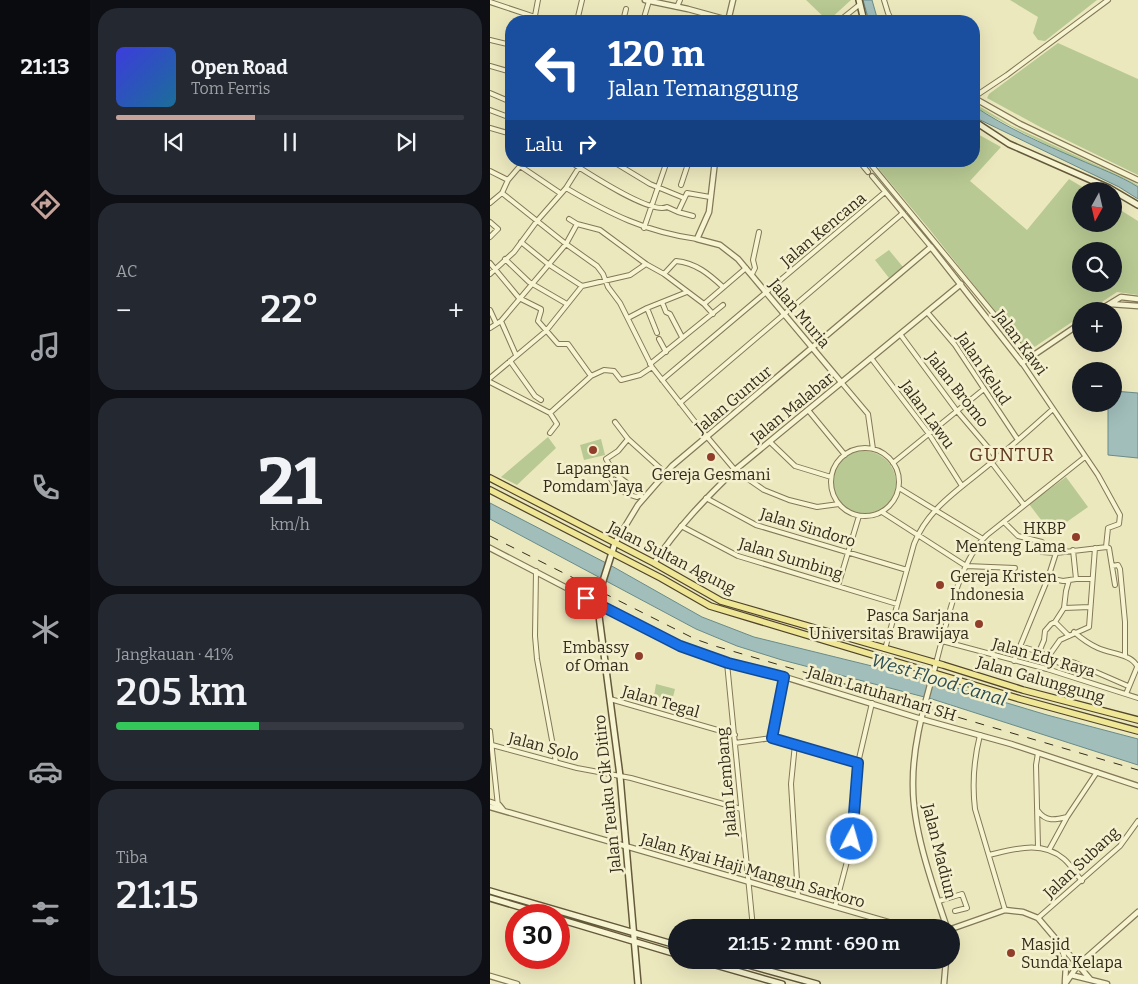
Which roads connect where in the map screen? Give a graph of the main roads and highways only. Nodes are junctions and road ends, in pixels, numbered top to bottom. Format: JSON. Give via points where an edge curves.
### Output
{"nodes":[{"id":1,"x":859,"y":2,"type":"edge"},
{"id":2,"x":862,"y":15,"type":"edge"},
{"id":3,"x":980,"y":125,"type":"edge"},
{"id":4,"x":1138,"y":205,"type":"edge"},
{"id":5,"x":490,"y":478,"type":"edge"},
{"id":6,"x":490,"y":490,"type":"edge"},
{"id":7,"x":540,"y":504,"type":"junction"},
{"id":8,"x":536,"y":512,"type":"junction"},
{"id":9,"x":615,"y":543,"type":"junction"},
{"id":10,"x":612,"y":552,"type":"junction"},
{"id":11,"x":666,"y":571,"type":"junction"},
{"id":12,"x":661,"y":578,"type":"junction"},
{"id":13,"x":596,"y":603,"type":"joint"},
{"id":14,"x":606,"y":608,"type":"road end"},
{"id":15,"x":599,"y":616,"type":"junction"},
{"id":16,"x":874,"y":646,"type":"junction"},
{"id":17,"x":872,"y":653,"type":"junction"},
{"id":18,"x":936,"y":663,"type":"joint"},
{"id":19,"x":933,"y":673,"type":"joint"},
{"id":20,"x":1059,"y":700,"type":"junction"},
{"id":21,"x":1057,"y":709,"type":"junction"},
{"id":22,"x":1138,"y":720,"type":"edge"},
{"id":23,"x":1138,"y":731,"type":"edge"},
{"id":24,"x":490,"y":891,"type":"edge"},
{"id":25,"x":509,"y":896,"type":"junction"},
{"id":26,"x":490,"y":898,"type":"edge"},
{"id":27,"x":508,"y":904,"type":"joint"},
{"id":28,"x":570,"y":922,"type":"edge"},
{"id":29,"x":634,"y":934,"type":"junction"},
{"id":30,"x":635,"y":942,"type":"junction"},
{"id":31,"x":668,"y":943,"type":"edge"},
{"id":32,"x":668,"y":952,"type":"edge"},
{"id":33,"x":728,"y":969,"type":"edge"},
{"id":34,"x":763,"y":969,"type":"edge"},
{"id":35,"x":638,"y":984,"type":"edge"},
{"id":36,"x":782,"y":984,"type":"edge"},
{"id":37,"x":817,"y":984,"type":"edge"}],
"edges":[{"from":1,"to":2,"type":"main road"},
{"from":3,"to":4,"type":"main road","via":[[1009,144],[1109,188]]},
{"from":5,"to":7,"type":"main road","name":"Jalan Sultan Agung"},
{"from":6,"to":8,"type":"main road","name":"Jalan Sultan Agung"},
{"from":7,"to":8,"type":"main road"},
{"from":7,"to":9,"type":"main road","name":"Jalan Sultan Agung"},
{"from":8,"to":10,"type":"main road","name":"Jalan Sultan Agung"},
{"from":9,"to":10,"type":"main road","name":"Jalan Guntur"},
{"from":9,"to":11,"type":"main road","name":"Jalan Sultan Agung"},
{"from":10,"to":12,"type":"main road","name":"Jalan Sultan Agung"},
{"from":10,"to":13,"type":"main road","name":"Jalan Guntur"},
{"from":11,"to":12,"type":"main road"},
{"from":11,"to":16,"type":"main road","name":"Jalan Sultan Agung","via":[[721,601]]},
{"from":12,"to":17,"type":"main road","name":"Jalan Sultan Agung","via":[[710,606]]},
{"from":13,"to":15,"type":"main road","name":"Jalan Teuku Cik Ditiro"},
{"from":14,"to":15,"type":"main road"},
{"from":15,"to":29,"type":"main road","name":"Jalan Teuku Cik Ditiro","via":[[620,776]]},
{"from":16,"to":17,"type":"main road"},
{"from":16,"to":18,"type":"main road","name":"Jalan Sultan Agung"},
{"from":17,"to":19,"type":"main road","name":"Jalan Sultan Agung"},
{"from":18,"to":20,"type":"main road","name":"Jalan Galunggung"},
{"from":19,"to":21,"type":"main road","name":"Jalan Galunggung"},
{"from":20,"to":21,"type":"main road"},
{"from":20,"to":22,"type":"main road","name":"Jalan Galunggung"},
{"from":21,"to":23,"type":"main road","name":"Jalan Galunggung"},
{"from":24,"to":25,"type":"main road"},
{"from":25,"to":27,"type":"main road"},
{"from":25,"to":29,"type":"main road"},
{"from":26,"to":27,"type":"main road"},
{"from":28,"to":30,"type":"main road"},
{"from":29,"to":30,"type":"main road","name":"Jalan Teuku Cik Ditiro"},
{"from":29,"to":31,"type":"main road"},
{"from":30,"to":32,"type":"main road"},
{"from":30,"to":35,"type":"main road","name":"Jalan Teuku Cik Ditiro"},
{"from":33,"to":36,"type":"main road"},
{"from":34,"to":37,"type":"main road"}]}
